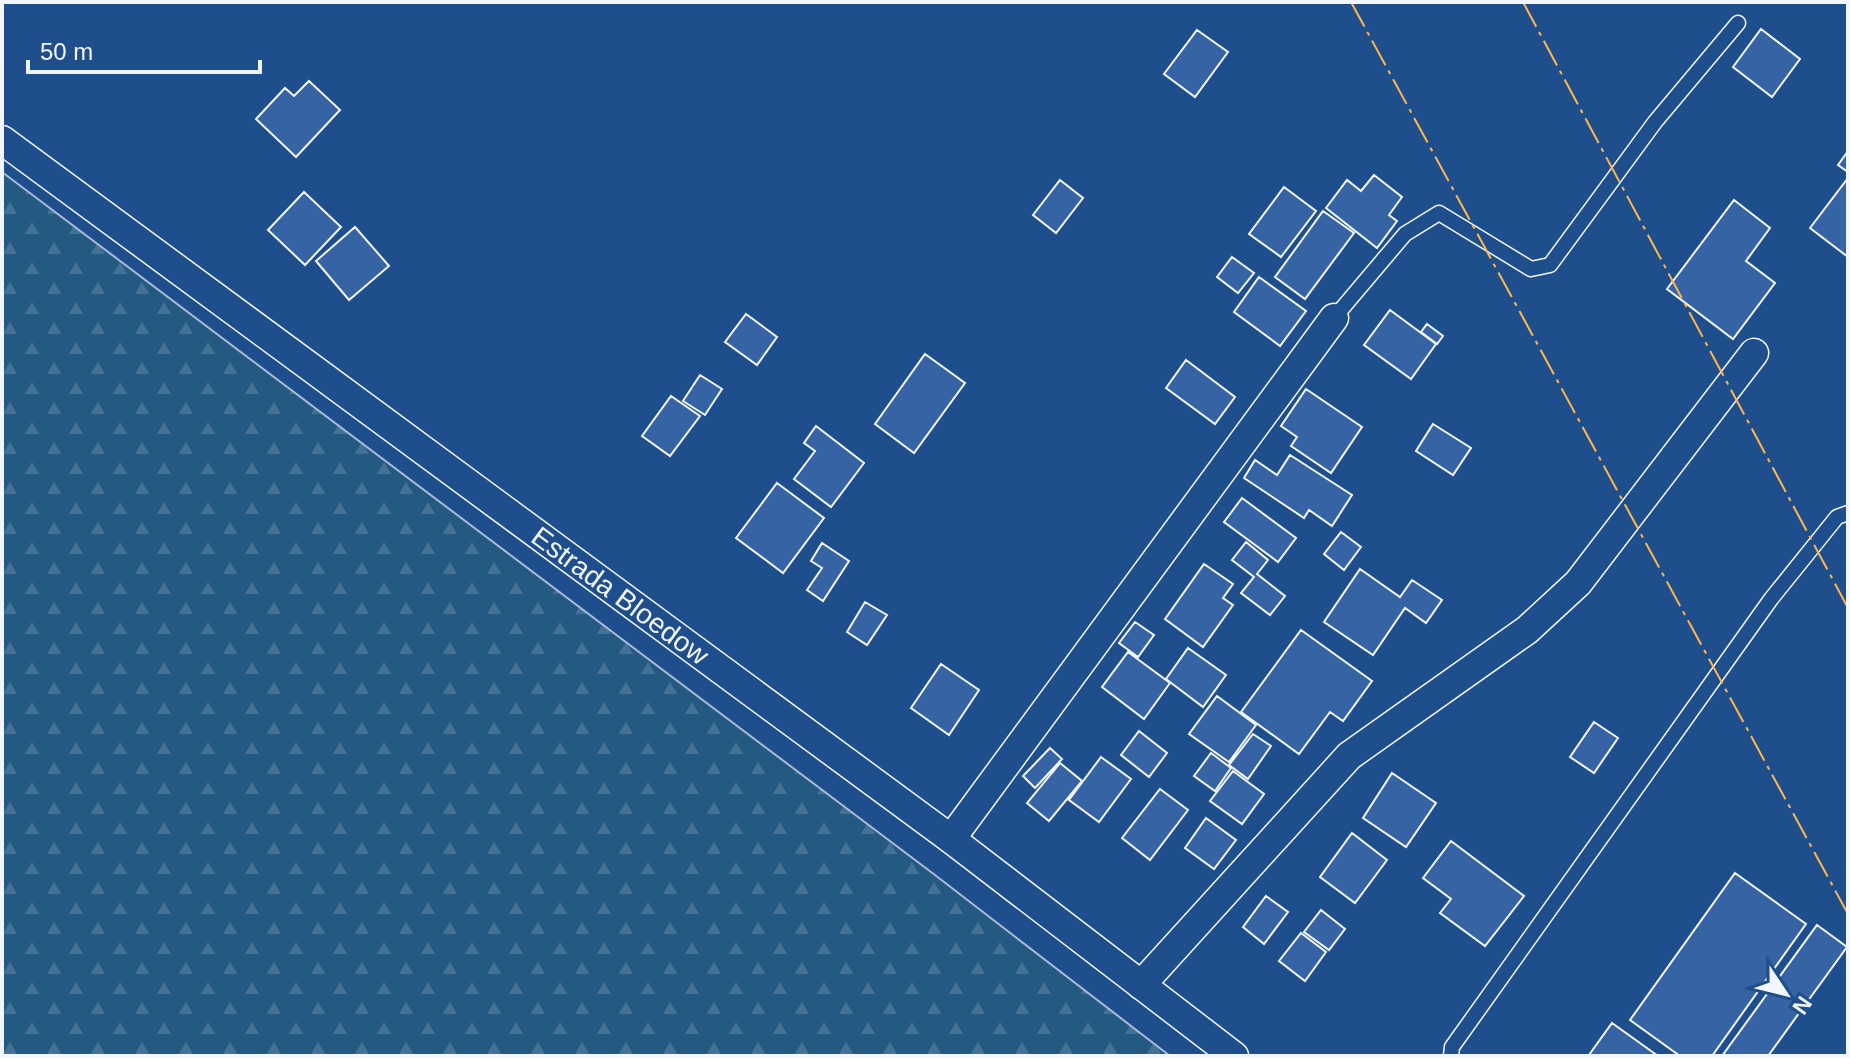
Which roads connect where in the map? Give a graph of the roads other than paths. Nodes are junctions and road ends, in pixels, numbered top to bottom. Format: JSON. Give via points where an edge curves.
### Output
{"nodes":[{"id":1,"x":1738,"y":23,"type":"dead end"},
{"id":2,"x":2,"y":140,"type":"edge"},
{"id":3,"x":1334,"y":318,"type":"joint"},
{"id":4,"x":1754,"y":353,"type":"dead end"},
{"id":5,"x":1848,"y":513,"type":"edge"},
{"id":6,"x":951,"y":839,"type":"junction"},
{"id":7,"x":1141,"y":985,"type":"junction"},
{"id":8,"x":1234,"y":1056,"type":"edge"},
{"id":9,"x":1451,"y":1056,"type":"edge"}],
"edges":[{"from":1,"to":3,"type":"lane","via":[[1655,122],[1550,265],[1531,269],[1439,213],[1405,234]]},
{"from":2,"to":6,"type":"street","name":"Estrada Bloedow"},
{"from":3,"to":6,"type":"street"},
{"from":4,"to":7,"type":"street","via":[[1578,583],[1527,630],[1349,756]]},
{"from":5,"to":9,"type":"lane","via":[[1837,517],[1771,599],[1452,1047]]},
{"from":6,"to":7,"type":"street","name":"Estrada Bloedow"},
{"from":7,"to":8,"type":"street","name":"Estrada Bloedow"}]}
